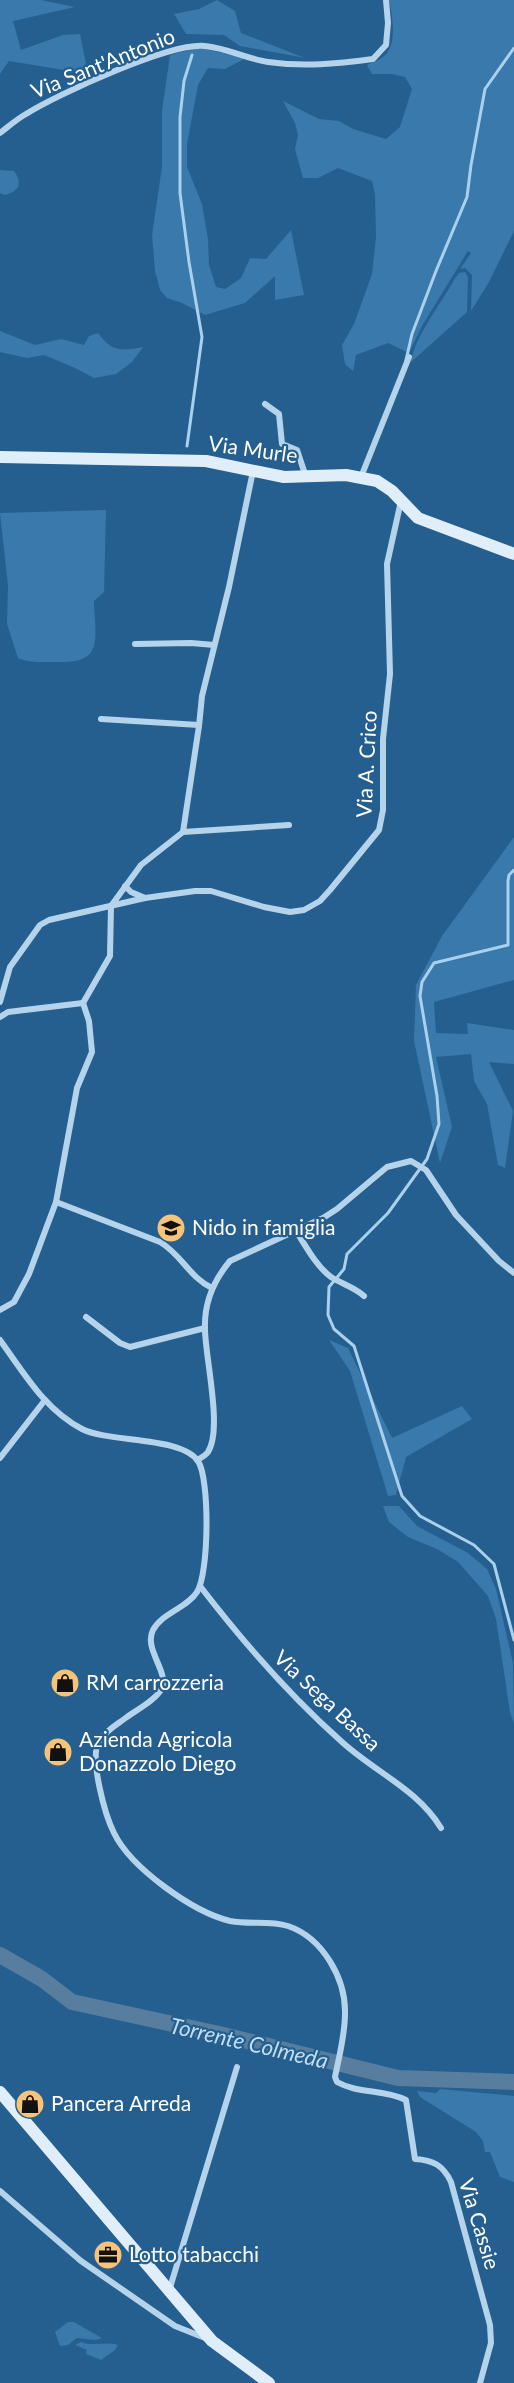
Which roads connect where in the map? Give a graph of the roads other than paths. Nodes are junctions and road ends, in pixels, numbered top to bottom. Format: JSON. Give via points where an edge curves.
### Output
{"nodes":[{"id":1,"x":386,"y":0,"type":"edge"},
{"id":2,"x":0,"y":133,"type":"edge"},
{"id":3,"x":409,"y":357,"type":"dead end"},
{"id":4,"x":265,"y":404,"type":"dead end"},
{"id":5,"x":0,"y":456,"type":"edge"},
{"id":6,"x":253,"y":471,"type":"junction"},
{"id":7,"x":306,"y":477,"type":"junction"},
{"id":8,"x":361,"y":478,"type":"junction"},
{"id":9,"x":401,"y":501,"type":"junction"},
{"id":10,"x":514,"y":554,"type":"edge"},
{"id":11,"x":135,"y":644,"type":"dead end"},
{"id":12,"x":214,"y":645,"type":"junction"},
{"id":13,"x":101,"y":719,"type":"dead end"},
{"id":14,"x":200,"y":724,"type":"junction"},
{"id":15,"x":289,"y":825,"type":"dead end"},
{"id":16,"x":183,"y":832,"type":"junction"},
{"id":17,"x":125,"y":886,"type":"junction"},
{"id":18,"x":145,"y":898,"type":"junction"},
{"id":19,"x":111,"y":906,"type":"junction"},
{"id":20,"x":0,"y":1003,"type":"edge"},
{"id":21,"x":83,"y":1003,"type":"junction"},
{"id":22,"x":8,"y":1012,"type":"junction"},
{"id":23,"x":0,"y":1017,"type":"edge"},
{"id":24,"x":56,"y":1202,"type":"junction"},
{"id":25,"x":297,"y":1231,"type":"junction"},
{"id":26,"x":514,"y":1273,"type":"edge"},
{"id":27,"x":212,"y":1288,"type":"junction"},
{"id":28,"x":364,"y":1296,"type":"dead end"},
{"id":29,"x":0,"y":1310,"type":"edge"},
{"id":30,"x":86,"y":1317,"type":"dead end"},
{"id":31,"x":205,"y":1328,"type":"junction"},
{"id":32,"x":0,"y":1340,"type":"edge"},
{"id":33,"x":45,"y":1400,"type":"junction"},
{"id":34,"x":0,"y":1458,"type":"edge"},
{"id":35,"x":197,"y":1460,"type":"junction"},
{"id":36,"x":200,"y":1586,"type":"junction"},
{"id":37,"x":441,"y":1828,"type":"dead end"},
{"id":38,"x":237,"y":2067,"type":"dead end"},
{"id":39,"x":0,"y":2092,"type":"edge"},
{"id":40,"x":0,"y":2191,"type":"edge"},
{"id":41,"x":169,"y":2291,"type":"junction"},
{"id":42,"x":212,"y":2341,"type":"junction"},
{"id":43,"x":269,"y":2383,"type":"edge"},
{"id":44,"x":480,"y":2383,"type":"edge"}],
"edges":[{"from":1,"to":2,"type":"street","name":"Via Sant'Antonio","via":[[386,45],[373,59],[321,66],[266,62],[205,46],[186,47],[91,82],[26,114]]},
{"from":3,"to":8,"type":"street"},
{"from":4,"to":7,"type":"street","via":[[279,414],[282,444],[297,450]]},
{"from":5,"to":6,"type":"main road","name":"Via Murle","via":[[206,461]]},
{"from":6,"to":7,"type":"main road","name":"Via Murle"},
{"from":6,"to":12,"type":"street"},
{"from":7,"to":8,"type":"main road","name":"Via Murle"},
{"from":8,"to":9,"type":"main road","name":"Via Murle","via":[[377,481]]},
{"from":9,"to":10,"type":"main road","name":"Via Murle","via":[[418,518]]},
{"from":9,"to":18,"type":"street","name":"Via A. Crico","via":[[387,564],[390,674],[379,830],[320,901],[304,910],[290,912],[211,891]]},
{"from":11,"to":12,"type":"street"},
{"from":12,"to":14,"type":"street"},
{"from":13,"to":14,"type":"street"},
{"from":14,"to":16,"type":"street"},
{"from":15,"to":16,"type":"street"},
{"from":16,"to":17,"type":"street","via":[[147,859]]},
{"from":17,"to":18,"type":"street"},
{"from":17,"to":19,"type":"street"},
{"from":18,"to":19,"type":"street","name":"Via A. Crico"},
{"from":19,"to":20,"type":"street","name":"Via A. Crico","via":[[40,925],[10,967]]},
{"from":19,"to":21,"type":"street","via":[[110,956]]},
{"from":20,"to":22,"type":"street"},
{"from":21,"to":22,"type":"street"},
{"from":21,"to":24,"type":"street","via":[[92,1052],[77,1088]]},
{"from":22,"to":23,"type":"street"},
{"from":24,"to":27,"type":"street","via":[[160,1242],[190,1273]]},
{"from":24,"to":29,"type":"street","via":[[29,1274],[14,1302]]},
{"from":25,"to":26,"type":"street","via":[[337,1209],[387,1167],[405,1161],[426,1170],[456,1215]]},
{"from":25,"to":27,"type":"street","via":[[230,1261]]},
{"from":25,"to":28,"type":"street","via":[[329,1276]]},
{"from":27,"to":31,"type":"street"},
{"from":30,"to":31,"type":"street","via":[[130,1347]]},
{"from":31,"to":35,"type":"street","via":[[213,1437],[207,1452]]},
{"from":32,"to":33,"type":"street"},
{"from":33,"to":34,"type":"street"},
{"from":33,"to":35,"type":"street","via":[[69,1421],[91,1433],[172,1447]]},
{"from":35,"to":36,"type":"street","via":[[204,1478],[206,1511]]},
{"from":36,"to":37,"type":"street","name":"Via Sega Bassa","via":[[251,1652],[341,1742],[397,1781],[432,1813]]},
{"from":36,"to":44,"type":"street","name":"Via Cassie","via":[[194,1596],[152,1632],[151,1647],[163,1678],[161,1690],[107,1732],[97,1746],[95,1770],[113,1832],[153,1877],[194,1906],[233,1922],[285,1925],[312,1940],[331,1963],[344,1993],[344,2032],[337,2082],[406,2100],[415,2159],[435,2162],[447,2174],[490,2325],[491,2343]]},
{"from":38,"to":41,"type":"street"},
{"from":39,"to":41,"type":"main road"},
{"from":40,"to":42,"type":"street","via":[[81,2261],[175,2326]]},
{"from":41,"to":42,"type":"main road"},
{"from":42,"to":43,"type":"main road"}]}
